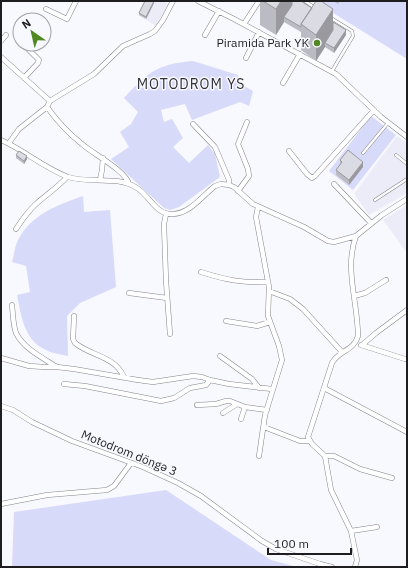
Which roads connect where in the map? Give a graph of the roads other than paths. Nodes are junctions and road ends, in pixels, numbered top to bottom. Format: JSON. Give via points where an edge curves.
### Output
{"nodes":[{"id":1,"x":76,"y":1,"type":"edge"},
{"id":2,"x":173,"y":1,"type":"edge"},
{"id":3,"x":198,"y":1,"type":"edge"},
{"id":4,"x":259,"y":1,"type":"edge"},
{"id":5,"x":305,"y":1,"type":"edge"},
{"id":6,"x":46,"y":9,"type":"dead end"},
{"id":7,"x":318,"y":10,"type":"edge"},
{"id":8,"x":218,"y":11,"type":"junction"},
{"id":9,"x":325,"y":14,"type":"edge"},
{"id":10,"x":244,"y":24,"type":"junction"},
{"id":11,"x":259,"y":32,"type":"junction"},
{"id":12,"x":6,"y":35,"type":"dead end"},
{"id":13,"x":205,"y":36,"type":"dead end"},
{"id":14,"x":1,"y":40,"type":"edge"},
{"id":15,"x":31,"y":52,"type":"edge"},
{"id":16,"x":300,"y":54,"type":"junction"},
{"id":17,"x":1,"y":57,"type":"edge"},
{"id":18,"x":246,"y":58,"type":"dead end"},
{"id":19,"x":332,"y":71,"type":"junction"},
{"id":20,"x":24,"y":78,"type":"junction"},
{"id":21,"x":283,"y":83,"type":"dead end"},
{"id":22,"x":50,"y":101,"type":"junction"},
{"id":23,"x":47,"y":107,"type":"junction"},
{"id":24,"x":374,"y":110,"type":"junction"},
{"id":25,"x":247,"y":122,"type":"dead end"},
{"id":26,"x":389,"y":123,"type":"junction"},
{"id":27,"x":193,"y":124,"type":"dead end"},
{"id":28,"x":407,"y":137,"type":"edge"},
{"id":29,"x":1,"y":140,"type":"edge"},
{"id":30,"x":8,"y":143,"type":"junction"},
{"id":31,"x":289,"y":151,"type":"dead end"},
{"id":32,"x":363,"y":153,"type":"dead end"},
{"id":33,"x":396,"y":155,"type":"dead end"},
{"id":34,"x":103,"y":158,"type":"junction"},
{"id":35,"x":407,"y":164,"type":"edge"},
{"id":36,"x":67,"y":176,"type":"junction"},
{"id":37,"x":407,"y":179,"type":"edge"},
{"id":38,"x":100,"y":180,"type":"junction"},
{"id":39,"x":129,"y":184,"type":"junction"},
{"id":40,"x":334,"y":184,"type":"dead end"},
{"id":41,"x":229,"y":185,"type":"junction"},
{"id":42,"x":238,"y":191,"type":"junction"},
{"id":43,"x":407,"y":199,"type":"edge"},
{"id":44,"x":375,"y":200,"type":"dead end"},
{"id":45,"x":258,"y":207,"type":"junction"},
{"id":46,"x":166,"y":214,"type":"junction"},
{"id":47,"x":371,"y":223,"type":"junction"},
{"id":48,"x":16,"y":229,"type":"dead end"},
{"id":49,"x":356,"y":236,"type":"junction"},
{"id":50,"x":201,"y":272,"type":"dead end"},
{"id":51,"x":386,"y":280,"type":"dead end"},
{"id":52,"x":268,"y":282,"type":"junction"},
{"id":53,"x":269,"y":291,"type":"junction"},
{"id":54,"x":129,"y":293,"type":"dead end"},
{"id":55,"x":354,"y":296,"type":"junction"},
{"id":56,"x":167,"y":298,"type":"junction"},
{"id":57,"x":12,"y":305,"type":"dead end"},
{"id":58,"x":407,"y":310,"type":"edge"},
{"id":59,"x":74,"y":316,"type":"dead end"},
{"id":60,"x":226,"y":321,"type":"dead end"},
{"id":61,"x":270,"y":322,"type":"junction"},
{"id":62,"x":170,"y":334,"type":"dead end"},
{"id":63,"x":356,"y":342,"type":"junction"},
{"id":64,"x":362,"y":345,"type":"junction"},
{"id":65,"x":342,"y":352,"type":"junction"},
{"id":66,"x":220,"y":356,"type":"dead end"},
{"id":67,"x":1,"y":358,"type":"edge"},
{"id":68,"x":405,"y":359,"type":"dead end"},
{"id":69,"x":57,"y":366,"type":"junction"},
{"id":70,"x":124,"y":377,"type":"junction"},
{"id":71,"x":210,"y":380,"type":"junction"},
{"id":72,"x":64,"y":384,"type":"dead end"},
{"id":73,"x":258,"y":388,"type":"junction"},
{"id":74,"x":324,"y":388,"type":"junction"},
{"id":75,"x":272,"y":390,"type":"junction"},
{"id":76,"x":237,"y":404,"type":"junction"},
{"id":77,"x":1,"y":406,"type":"edge"},
{"id":78,"x":197,"y":406,"type":"dead end"},
{"id":79,"x":245,"y":407,"type":"junction"},
{"id":80,"x":267,"y":410,"type":"junction"},
{"id":81,"x":223,"y":413,"type":"dead end"},
{"id":82,"x":241,"y":419,"type":"dead end"},
{"id":83,"x":264,"y":427,"type":"junction"},
{"id":84,"x":407,"y":432,"type":"edge"},
{"id":85,"x":309,"y":441,"type":"junction"},
{"id":86,"x":259,"y":456,"type":"dead end"},
{"id":87,"x":325,"y":456,"type":"junction"},
{"id":88,"x":131,"y":464,"type":"junction"},
{"id":89,"x":392,"y":478,"type":"dead end"},
{"id":90,"x":1,"y":504,"type":"edge"},
{"id":91,"x":377,"y":527,"type":"dead end"},
{"id":92,"x":351,"y":531,"type":"junction"},
{"id":93,"x":332,"y":567,"type":"edge"},
{"id":94,"x":355,"y":567,"type":"edge"}],
"edges":[{"from":1,"to":6,"type":"street","via":[[67,18]]},
{"from":2,"to":22,"type":"street","via":[[158,27],[150,34],[123,46],[94,74]]},
{"from":3,"to":8,"type":"street"},
{"from":4,"to":10,"type":"street"},
{"from":5,"to":7,"type":"lane"},
{"from":8,"to":10,"type":"street"},
{"from":8,"to":13,"type":"street"},
{"from":9,"to":19,"type":"lane","via":[[352,31],[354,36]]},
{"from":10,"to":11,"type":"street"},
{"from":11,"to":16,"type":"street"},
{"from":11,"to":18,"type":"street"},
{"from":12,"to":14,"type":"street"},
{"from":15,"to":20,"type":"street","via":[[39,60]]},
{"from":16,"to":19,"type":"street"},
{"from":16,"to":21,"type":"street"},
{"from":17,"to":20,"type":"street"},
{"from":19,"to":24,"type":"street"},
{"from":20,"to":22,"type":"street"},
{"from":22,"to":23,"type":"street"},
{"from":23,"to":30,"type":"street","via":[[19,129]]},
{"from":23,"to":34,"type":"street","via":[[82,145]]},
{"from":24,"to":26,"type":"street"},
{"from":24,"to":31,"type":"street","via":[[315,176],[310,177]]},
{"from":25,"to":42,"type":"street","via":[[238,144],[249,176]]},
{"from":26,"to":28,"type":"street"},
{"from":26,"to":32,"type":"lane"},
{"from":27,"to":41,"type":"street","via":[[215,147]]},
{"from":29,"to":30,"type":"street"},
{"from":30,"to":36,"type":"street"},
{"from":33,"to":35,"type":"lane"},
{"from":34,"to":38,"type":"street"},
{"from":34,"to":39,"type":"street","via":[[126,178]]},
{"from":36,"to":38,"type":"street","via":[[81,180]]},
{"from":36,"to":48,"type":"street","via":[[34,205]]},
{"from":37,"to":44,"type":"lane"},
{"from":38,"to":39,"type":"street"},
{"from":39,"to":46,"type":"street","via":[[137,187],[158,210]]},
{"from":40,"to":47,"type":"street"},
{"from":41,"to":42,"type":"street"},
{"from":41,"to":46,"type":"street","via":[[215,186],[188,209]]},
{"from":42,"to":45,"type":"street"},
{"from":43,"to":47,"type":"street"},
{"from":45,"to":49,"type":"street","via":[[292,221],[330,242]]},
{"from":45,"to":52,"type":"street","via":[[256,217]]},
{"from":46,"to":56,"type":"street","via":[[164,224]]},
{"from":47,"to":49,"type":"street"},
{"from":49,"to":55,"type":"street","via":[[351,276]]},
{"from":50,"to":52,"type":"street","via":[[231,281]]},
{"from":51,"to":55,"type":"street","via":[[365,293]]},
{"from":52,"to":53,"type":"street"},
{"from":53,"to":61,"type":"street","via":[[267,310]]},
{"from":53,"to":65,"type":"street","via":[[290,299],[303,309]]},
{"from":54,"to":56,"type":"street"},
{"from":55,"to":63,"type":"street","via":[[358,330]]},
{"from":56,"to":62,"type":"street"},
{"from":57,"to":69,"type":"street","via":[[15,330],[23,344]]},
{"from":58,"to":64,"type":"street"},
{"from":59,"to":70,"type":"street","via":[[75,343],[108,360]]},
{"from":60,"to":61,"type":"street","via":[[256,326]]},
{"from":61,"to":75,"type":"street","via":[[282,356],[280,370]]},
{"from":63,"to":64,"type":"street"},
{"from":63,"to":65,"type":"street"},
{"from":64,"to":68,"type":"street"},
{"from":65,"to":74,"type":"street","via":[[332,363]]},
{"from":66,"to":73,"type":"street","via":[[252,379]]},
{"from":67,"to":69,"type":"street","via":[[29,366]]},
{"from":69,"to":70,"type":"street"},
{"from":70,"to":71,"type":"street","via":[[153,382],[186,376]]},
{"from":71,"to":72,"type":"street","via":[[206,385],[190,388],[174,398],[161,401]]},
{"from":71,"to":73,"type":"street"},
{"from":73,"to":75,"type":"street"},
{"from":74,"to":84,"type":"street"},
{"from":74,"to":85,"type":"street"},
{"from":75,"to":80,"type":"street"},
{"from":76,"to":78,"type":"street","via":[[226,401]]},
{"from":76,"to":79,"type":"street"},
{"from":76,"to":81,"type":"street"},
{"from":77,"to":88,"type":"street","name":"Motodrom döngə 3","via":[[72,441]]},
{"from":79,"to":80,"type":"street"},
{"from":79,"to":82,"type":"street"},
{"from":80,"to":83,"type":"street"},
{"from":83,"to":85,"type":"street","via":[[300,441]]},
{"from":83,"to":86,"type":"street"},
{"from":85,"to":87,"type":"street"},
{"from":87,"to":89,"type":"street","via":[[334,456],[360,469]]},
{"from":87,"to":92,"type":"street","via":[[331,490]]},
{"from":88,"to":90,"type":"street","via":[[114,486],[107,490],[47,495]]},
{"from":88,"to":93,"type":"street","name":"Motodrom döngə 3","via":[[161,475],[201,496],[276,549]]},
{"from":91,"to":92,"type":"street"},
{"from":92,"to":94,"type":"street","via":[[357,560]]}]}
